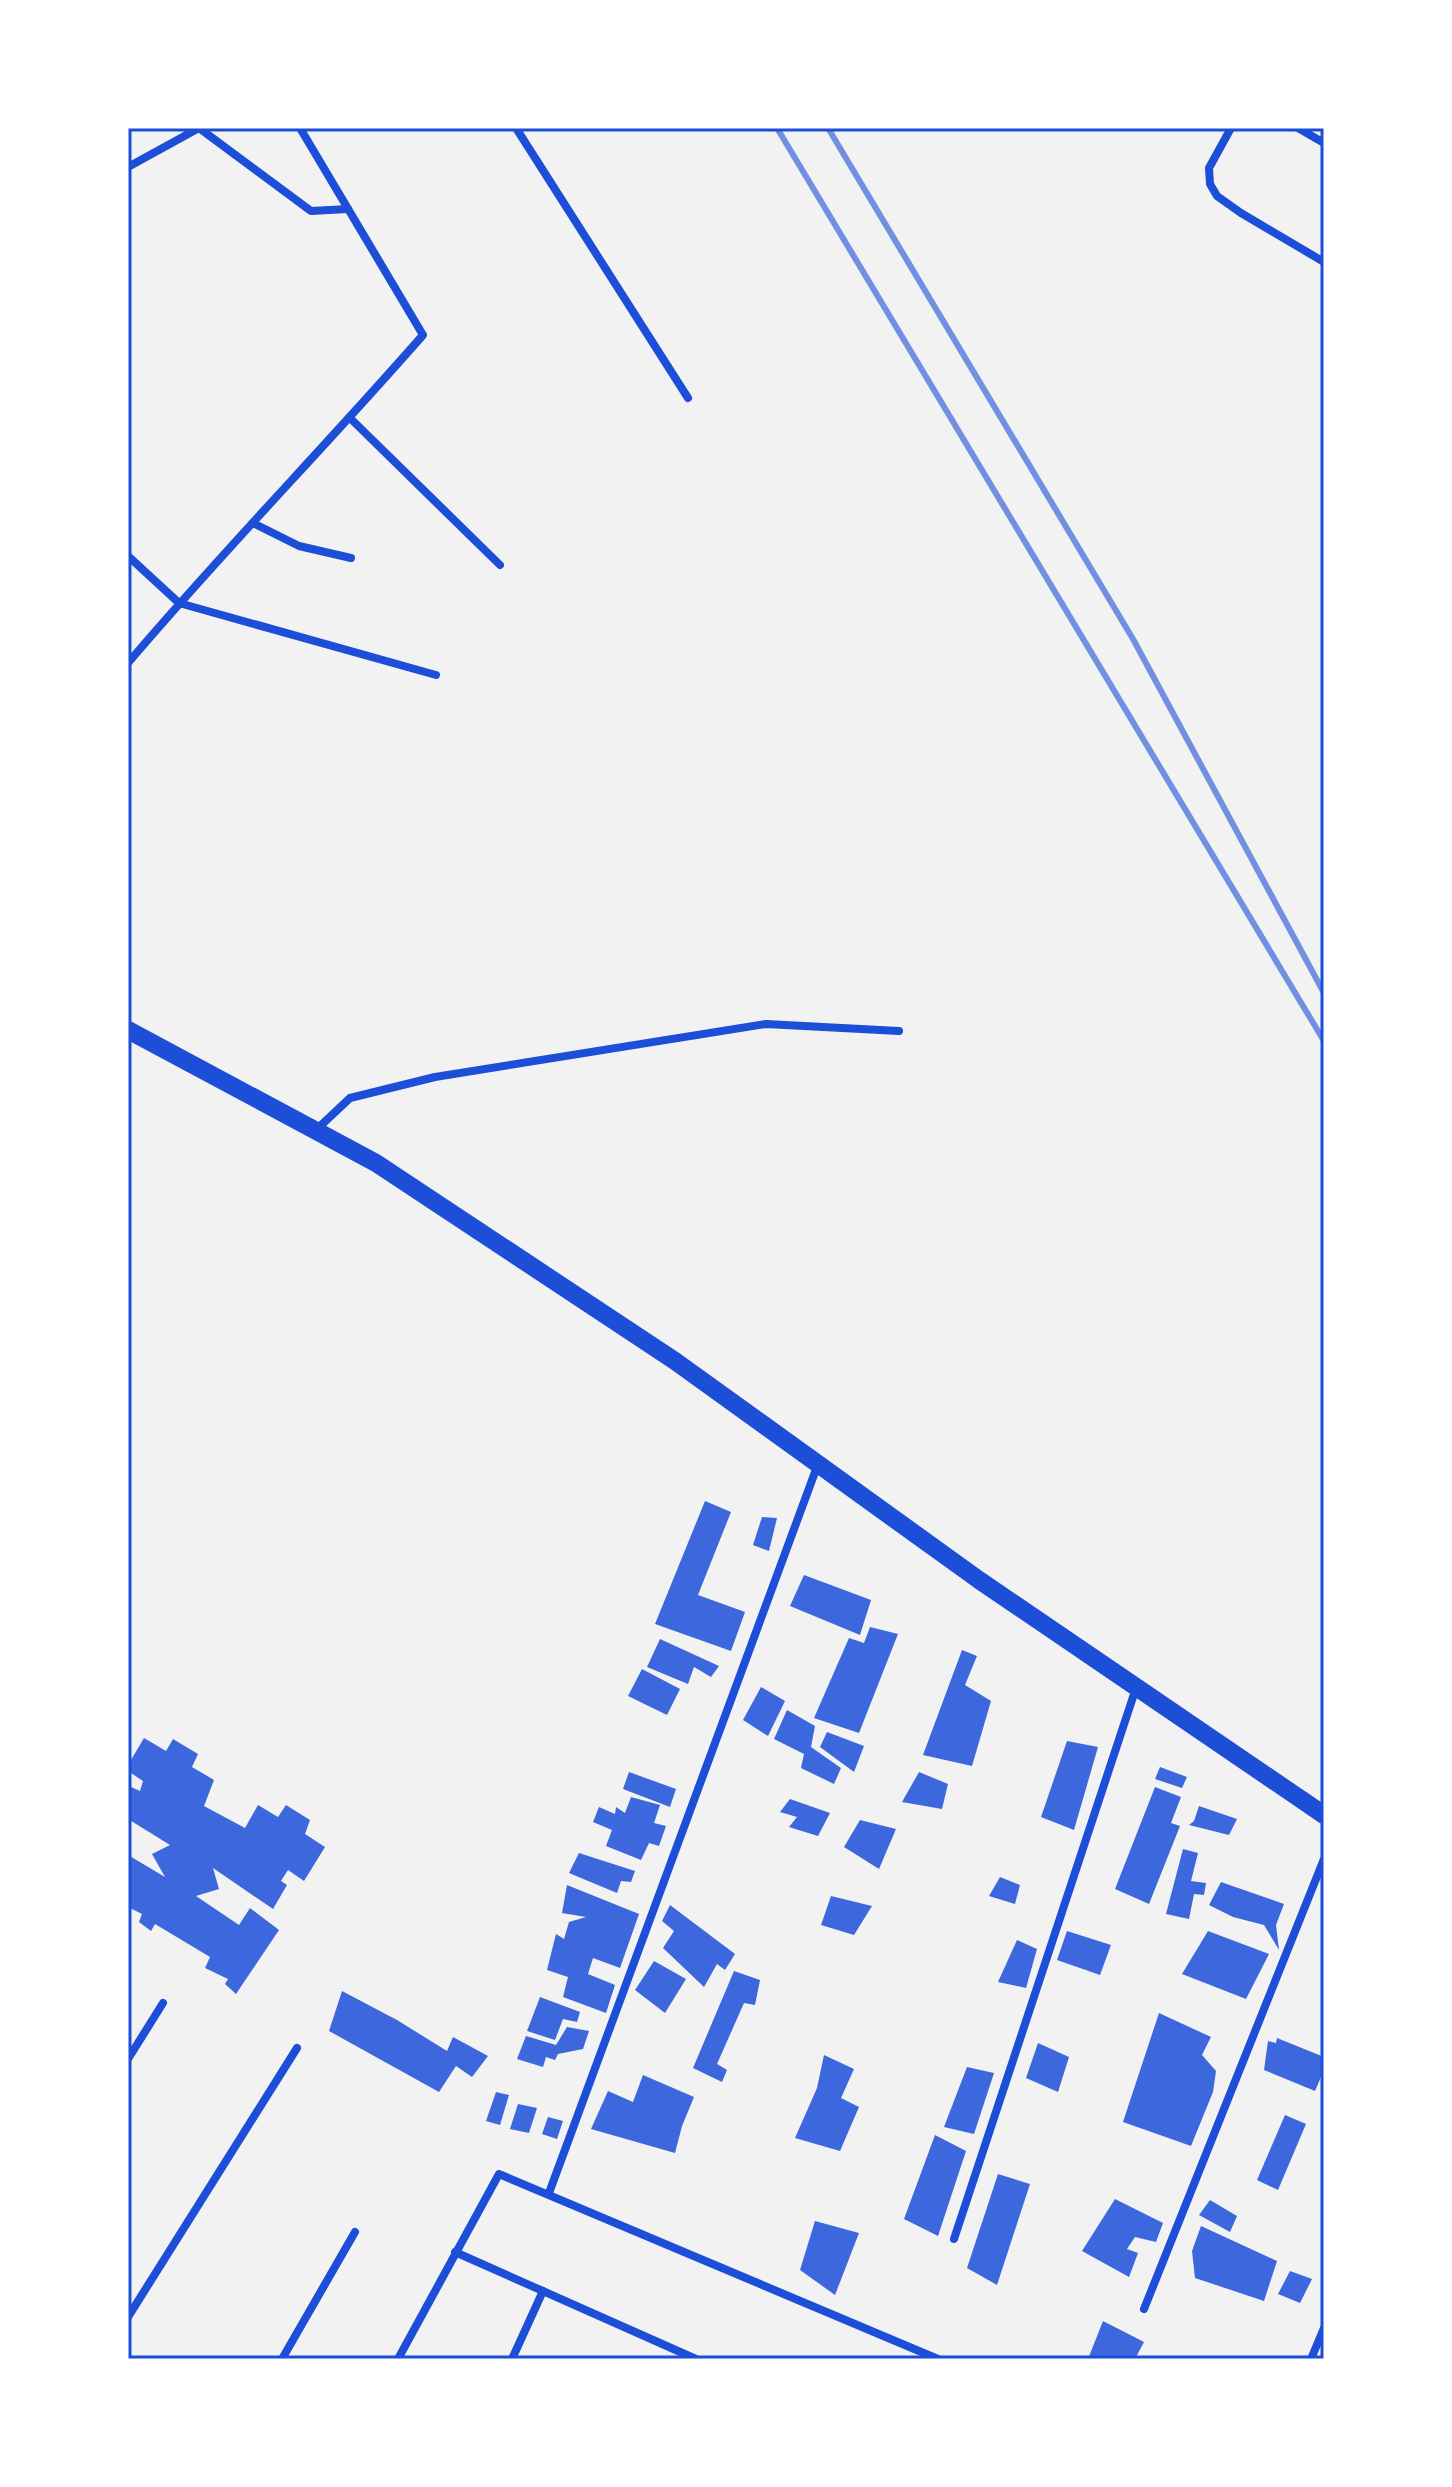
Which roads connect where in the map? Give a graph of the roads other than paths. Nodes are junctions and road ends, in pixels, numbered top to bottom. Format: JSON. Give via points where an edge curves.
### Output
{"nodes":[{"id":1,"x":199,"y":128,"type":"edge"},
{"id":2,"x":300,"y":128,"type":"edge"},
{"id":3,"x":516,"y":128,"type":"edge"},
{"id":4,"x":1231,"y":128,"type":"edge"},
{"id":5,"x":1298,"y":128,"type":"edge"},
{"id":6,"x":1324,"y":143,"type":"edge"},
{"id":7,"x":128,"y":167,"type":"edge"},
{"id":8,"x":348,"y":209,"type":"junction"},
{"id":9,"x":1324,"y":262,"type":"edge"},
{"id":10,"x":688,"y":398,"type":"dead end"},
{"id":11,"x":350,"y":418,"type":"junction"},
{"id":12,"x":253,"y":523,"type":"junction"},
{"id":13,"x":128,"y":556,"type":"edge"},
{"id":14,"x":351,"y":558,"type":"dead end"},
{"id":15,"x":500,"y":565,"type":"dead end"},
{"id":16,"x":179,"y":603,"type":"junction"},
{"id":17,"x":128,"y":663,"type":"edge"},
{"id":18,"x":436,"y":675,"type":"dead end"},
{"id":19,"x":128,"y":1030,"type":"edge"},
{"id":20,"x":899,"y":1031,"type":"dead end"},
{"id":21,"x":316,"y":1130,"type":"junction"},
{"id":22,"x":818,"y":1464,"type":"junction"},
{"id":23,"x":1137,"y":1687,"type":"junction"},
{"id":24,"x":1324,"y":1815,"type":"edge"},
{"id":25,"x":1324,"y":1859,"type":"edge"},
{"id":26,"x":163,"y":2003,"type":"dead end"},
{"id":27,"x":297,"y":2048,"type":"dead end"},
{"id":28,"x":128,"y":2059,"type":"edge"},
{"id":29,"x":549,"y":2193,"type":"junction"},
{"id":30,"x":355,"y":2232,"type":"dead end"},
{"id":31,"x":954,"y":2239,"type":"dead end"},
{"id":32,"x":455,"y":2252,"type":"junction"},
{"id":33,"x":543,"y":2291,"type":"junction"},
{"id":34,"x":1144,"y":2309,"type":"dead end"},
{"id":35,"x":128,"y":2317,"type":"edge"},
{"id":36,"x":1324,"y":2328,"type":"edge"},
{"id":37,"x":282,"y":2359,"type":"edge"},
{"id":38,"x":398,"y":2359,"type":"edge"},
{"id":39,"x":512,"y":2359,"type":"edge"},
{"id":40,"x":696,"y":2359,"type":"edge"},
{"id":41,"x":938,"y":2359,"type":"edge"},
{"id":42,"x":1311,"y":2359,"type":"edge"}],
"edges":[{"from":1,"to":7,"type":"street"},
{"from":1,"to":8,"type":"street","via":[[311,211]]},
{"from":2,"to":8,"type":"street"},
{"from":3,"to":10,"type":"street"},
{"from":4,"to":9,"type":"street","via":[[1209,168],[1217,196]]},
{"from":5,"to":6,"type":"street"},
{"from":8,"to":11,"type":"street","via":[[423,335]]},
{"from":11,"to":12,"type":"street"},
{"from":11,"to":15,"type":"street"},
{"from":12,"to":14,"type":"street","via":[[299,546]]},
{"from":12,"to":16,"type":"street"},
{"from":13,"to":16,"type":"street"},
{"from":16,"to":17,"type":"street"},
{"from":16,"to":18,"type":"street"},
{"from":19,"to":21,"type":"main road"},
{"from":20,"to":21,"type":"street","via":[[766,1024],[435,1077],[350,1098]]},
{"from":21,"to":22,"type":"main road","via":[[376,1163],[675,1361]]},
{"from":22,"to":23,"type":"main road"},
{"from":22,"to":29,"type":"street"},
{"from":23,"to":24,"type":"main road"},
{"from":23,"to":31,"type":"street"},
{"from":25,"to":34,"type":"street"},
{"from":26,"to":28,"type":"street"},
{"from":27,"to":35,"type":"street"},
{"from":29,"to":32,"type":"street","via":[[499,2174]]},
{"from":29,"to":41,"type":"street"},
{"from":30,"to":37,"type":"street"},
{"from":32,"to":33,"type":"street"},
{"from":32,"to":38,"type":"street"},
{"from":33,"to":39,"type":"street"},
{"from":33,"to":40,"type":"street"},
{"from":36,"to":42,"type":"street"}]}
